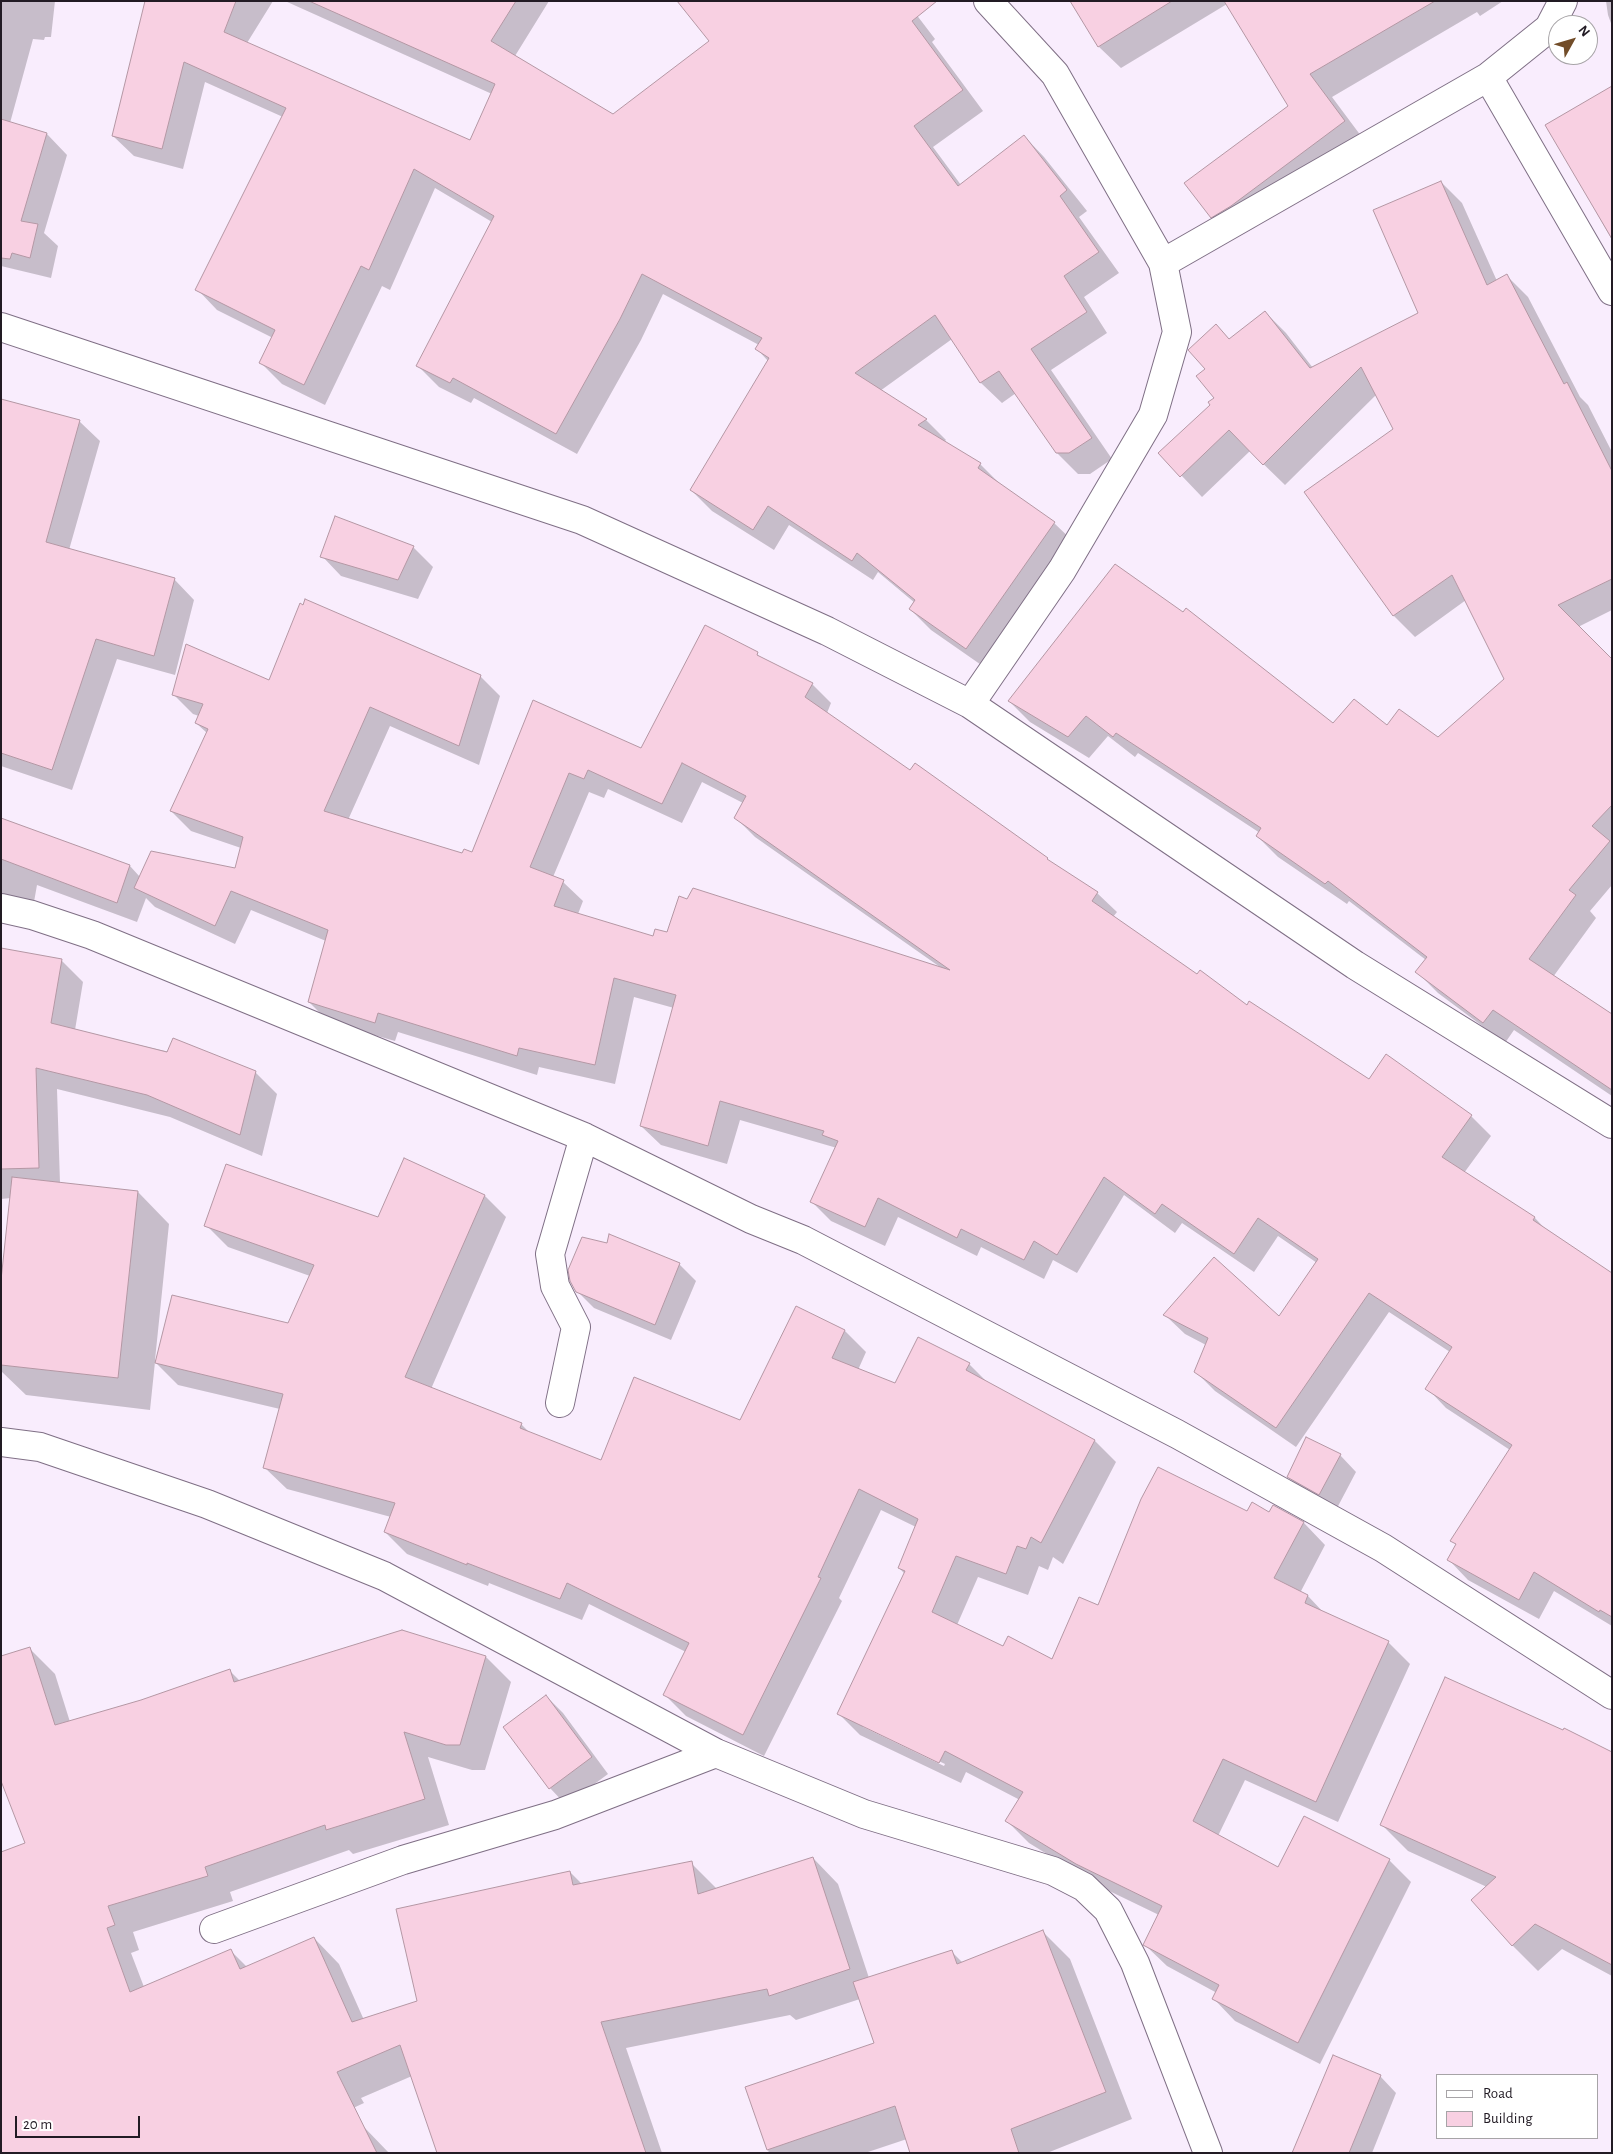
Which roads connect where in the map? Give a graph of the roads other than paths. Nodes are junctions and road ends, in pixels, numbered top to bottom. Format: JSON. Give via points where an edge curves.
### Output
{"nodes":[{"id":1,"x":988,"y":1,"type":"edge"},
{"id":2,"x":1563,"y":1,"type":"edge"},
{"id":3,"x":1488,"y":77,"type":"junction"},
{"id":4,"x":1163,"y":263,"type":"junction"},
{"id":5,"x":1612,"y":291,"type":"edge"},
{"id":6,"x":1,"y":327,"type":"edge"},
{"id":7,"x":970,"y":704,"type":"junction"},
{"id":8,"x":1,"y":908,"type":"edge"},
{"id":9,"x":1612,"y":1124,"type":"edge"},
{"id":10,"x":584,"y":1137,"type":"junction"},
{"id":11,"x":560,"y":1403,"type":"dead end"},
{"id":12,"x":1,"y":1442,"type":"edge"},
{"id":13,"x":1612,"y":1695,"type":"edge"},
{"id":14,"x":716,"y":1753,"type":"junction"},
{"id":15,"x":214,"y":1929,"type":"dead end"},
{"id":16,"x":1208,"y":2153,"type":"edge"}],
"edges":[{"from":1,"to":4,"type":"street","via":[[1055,74]]},
{"from":2,"to":3,"type":"street","via":[[1549,28]]},
{"from":3,"to":4,"type":"street"},
{"from":3,"to":5,"type":"street"},
{"from":4,"to":7,"type":"street","via":[[1176,332],[1153,415],[1062,570]]},
{"from":6,"to":7,"type":"street","via":[[582,520],[827,631]]},
{"from":7,"to":9,"type":"street","via":[[1354,965]]},
{"from":8,"to":10,"type":"street","via":[[92,935]]},
{"from":10,"to":11,"type":"street","via":[[550,1254],[555,1286],[576,1327]]},
{"from":10,"to":13,"type":"street","via":[[751,1219],[803,1240],[1177,1434],[1383,1548]]},
{"from":12,"to":14,"type":"street","via":[[40,1447],[198,1500],[384,1576]]},
{"from":14,"to":15,"type":"street","via":[[555,1816],[403,1860]]},
{"from":14,"to":16,"type":"street","via":[[864,1814],[1053,1871],[1084,1887],[1108,1910],[1135,1963]]}]}
